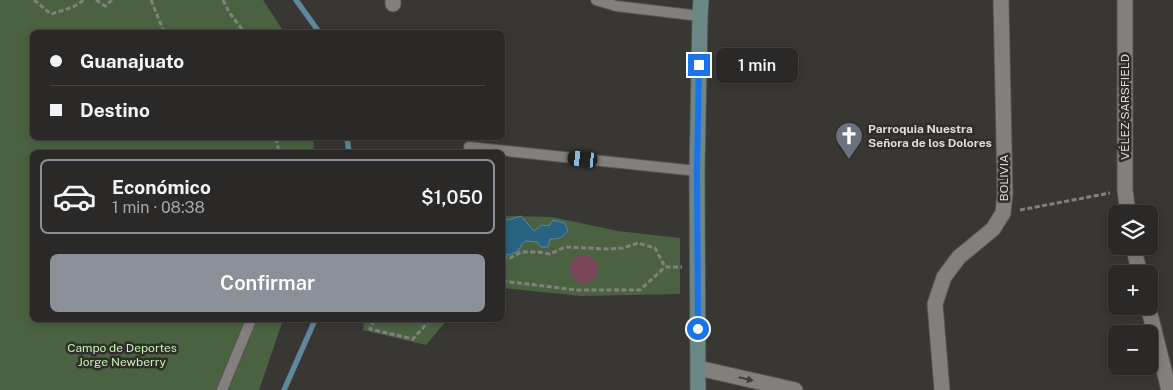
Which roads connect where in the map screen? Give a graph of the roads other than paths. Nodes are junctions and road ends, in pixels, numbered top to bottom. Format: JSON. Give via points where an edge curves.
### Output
{"nodes":[{"id":1,"x":596,"y":0,"type":"edge"},
{"id":2,"x":701,"y":0,"type":"edge"},
{"id":3,"x":1001,"y":0,"type":"edge"},
{"id":4,"x":1125,"y":0,"type":"edge"},
{"id":5,"x":700,"y":16,"type":"junction"},
{"id":6,"x":469,"y":146,"type":"dead end"},
{"id":7,"x":697,"y":171,"type":"junction"},
{"id":8,"x":1127,"y":205,"type":"edge"},
{"id":9,"x":1150,"y":315,"type":"edge"},
{"id":10,"x":249,"y":322,"type":"edge"},
{"id":11,"x":698,"y":368,"type":"junction"},
{"id":12,"x":222,"y":390,"type":"edge"},
{"id":13,"x":698,"y":390,"type":"edge"},
{"id":14,"x":795,"y":390,"type":"edge"},
{"id":15,"x":942,"y":390,"type":"edge"},
{"id":16,"x":1169,"y":390,"type":"edge"}],
"edges":[{"from":1,"to":5,"type":"lane","via":[[616,6]]},
{"from":2,"to":5,"type":"main road"},
{"from":3,"to":15,"type":"street","name":"BOLIVIA","via":[[1003,213],[993,228],[944,276],[935,304]]},
{"from":4,"to":8,"type":"street","name":"VÉLEZ SARSFIELD"},
{"from":5,"to":7,"type":"main road"},
{"from":6,"to":7,"type":"lane"},
{"from":7,"to":11,"type":"main road"},
{"from":9,"to":16,"type":"street"},
{"from":10,"to":12,"type":"lane"},
{"from":11,"to":13,"type":"main road"},
{"from":11,"to":14,"type":"street","one_way":true}]}
